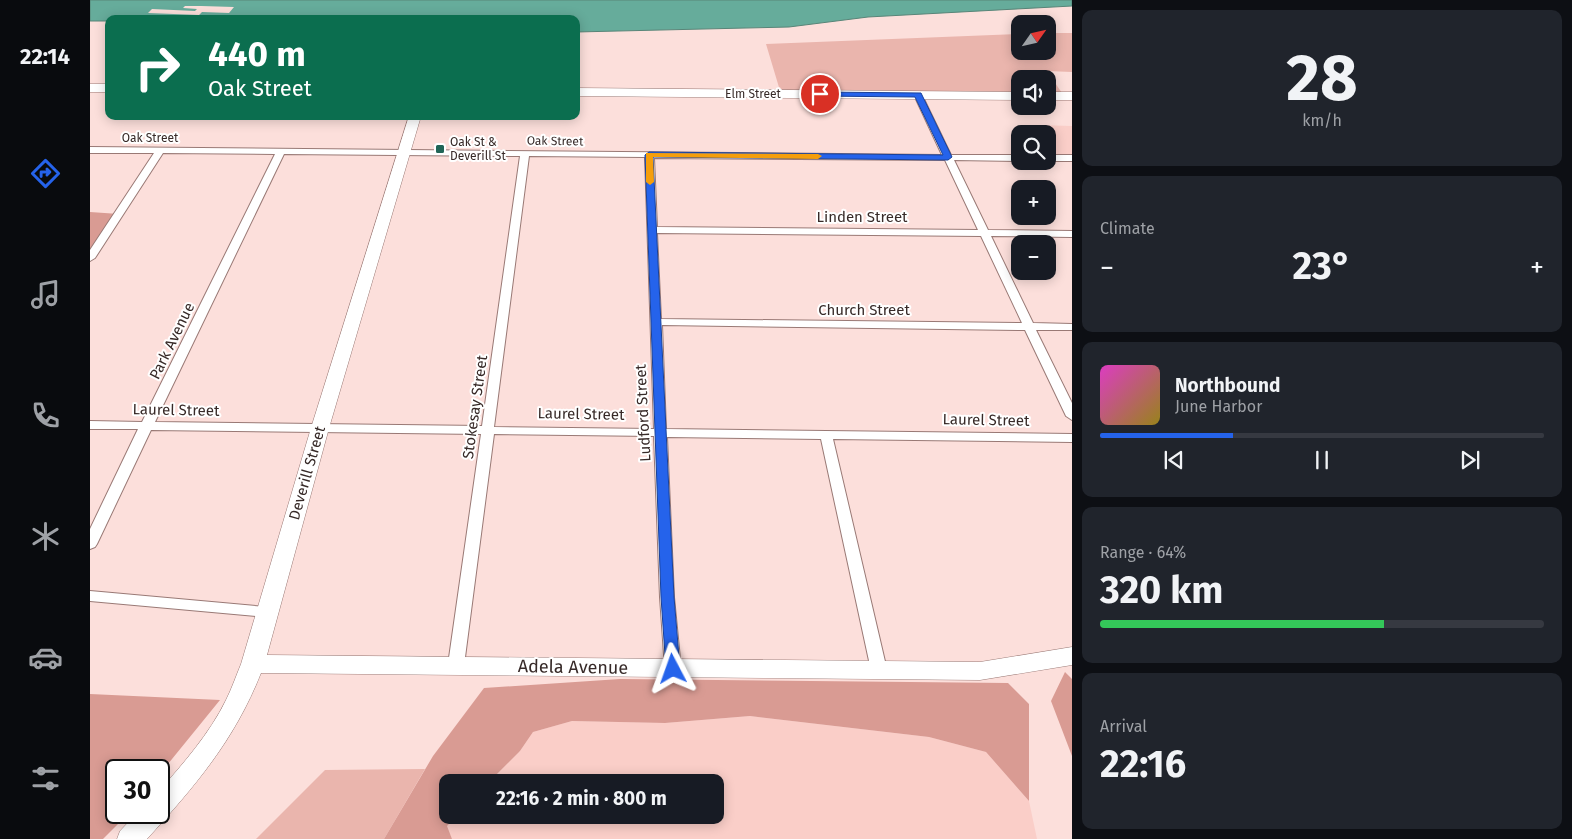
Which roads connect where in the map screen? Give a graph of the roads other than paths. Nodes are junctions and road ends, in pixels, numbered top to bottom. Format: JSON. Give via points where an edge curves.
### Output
{"nodes":[{"id":1,"x":90,"y":88,"type":"edge"},
{"id":2,"x":105,"y":88,"type":"edge"},
{"id":3,"x":580,"y":92,"type":"edge"},
{"id":4,"x":918,"y":95,"type":"junction"},
{"id":5,"x":1011,"y":96,"type":"edge"},
{"id":6,"x":1056,"y":96,"type":"edge"},
{"id":7,"x":1072,"y":96,"type":"edge"},
{"id":8,"x":414,"y":120,"type":"edge"},
{"id":9,"x":90,"y":150,"type":"edge"},
{"id":10,"x":160,"y":151,"type":"junction"},
{"id":11,"x":281,"y":152,"type":"junction"},
{"id":12,"x":404,"y":153,"type":"junction"},
{"id":13,"x":526,"y":154,"type":"junction"},
{"id":14,"x":649,"y":155,"type":"junction"},
{"id":15,"x":948,"y":157,"type":"junction"},
{"id":16,"x":1011,"y":158,"type":"edge"},
{"id":17,"x":1056,"y":158,"type":"edge"},
{"id":18,"x":1072,"y":158,"type":"edge"},
{"id":19,"x":652,"y":230,"type":"junction"},
{"id":20,"x":985,"y":234,"type":"junction"},
{"id":21,"x":1072,"y":234,"type":"edge"},
{"id":22,"x":90,"y":258,"type":"edge"},
{"id":23,"x":656,"y":322,"type":"junction"},
{"id":24,"x":1029,"y":326,"type":"junction"},
{"id":25,"x":1072,"y":327,"type":"edge"},
{"id":26,"x":1072,"y":416,"type":"edge"},
{"id":27,"x":90,"y":425,"type":"edge"},
{"id":28,"x":146,"y":426,"type":"junction"},
{"id":29,"x":320,"y":428,"type":"junction"},
{"id":30,"x":489,"y":430,"type":"junction"},
{"id":31,"x":661,"y":432,"type":"junction"},
{"id":32,"x":826,"y":434,"type":"junction"},
{"id":33,"x":1072,"y":438,"type":"edge"},
{"id":34,"x":90,"y":544,"type":"edge"},
{"id":35,"x":90,"y":596,"type":"edge"},
{"id":36,"x":266,"y":612,"type":"junction"},
{"id":37,"x":1072,"y":656,"type":"edge"},
{"id":38,"x":253,"y":664,"type":"junction"},
{"id":39,"x":456,"y":665,"type":"junction"},
{"id":40,"x":673,"y":669,"type":"junction"},
{"id":41,"x":879,"y":670,"type":"junction"},
{"id":42,"x":170,"y":796,"type":"edge"},
{"id":43,"x":144,"y":824,"type":"edge"},
{"id":44,"x":130,"y":839,"type":"edge"}],
"edges":[{"from":1,"to":2,"type":"main road"},
{"from":3,"to":4,"type":"main road","name":"Elm Street"},
{"from":4,"to":5,"type":"main road","name":"Elm Street"},
{"from":4,"to":15,"type":"street"},
{"from":6,"to":7,"type":"main road"},
{"from":8,"to":12,"type":"main road","name":"Deverill Street"},
{"from":9,"to":10,"type":"street","name":"Oak Street"},
{"from":10,"to":11,"type":"street","name":"Oak Street"},
{"from":10,"to":22,"type":"street"},
{"from":11,"to":12,"type":"street","name":"Oak Street"},
{"from":11,"to":28,"type":"street","name":"Park Avenue"},
{"from":12,"to":13,"type":"street","name":"Oak Street"},
{"from":12,"to":29,"type":"main road","name":"Deverill Street"},
{"from":13,"to":14,"type":"street","name":"Oak Street"},
{"from":13,"to":30,"type":"street","name":"Stokesay Street"},
{"from":14,"to":15,"type":"street","name":"Oak Street"},
{"from":14,"to":19,"type":"street","name":"Ludford Street"},
{"from":15,"to":16,"type":"street","name":"Oak Street"},
{"from":15,"to":20,"type":"street"},
{"from":17,"to":18,"type":"street"},
{"from":19,"to":20,"type":"street","name":"Linden Street"},
{"from":19,"to":23,"type":"street","name":"Ludford Street"},
{"from":20,"to":21,"type":"street","name":"Linden Street"},
{"from":20,"to":24,"type":"street"},
{"from":23,"to":24,"type":"street","name":"Church Street"},
{"from":23,"to":31,"type":"street","name":"Ludford Street"},
{"from":24,"to":25,"type":"street","name":"Church Street"},
{"from":24,"to":26,"type":"street"},
{"from":27,"to":28,"type":"street","name":"Laurel Street"},
{"from":28,"to":29,"type":"street","name":"Laurel Street"},
{"from":28,"to":34,"type":"street","name":"Park Avenue"},
{"from":29,"to":30,"type":"street","name":"Laurel Street"},
{"from":29,"to":36,"type":"main road","name":"Deverill Street"},
{"from":30,"to":31,"type":"street","name":"Laurel Street"},
{"from":30,"to":39,"type":"street","name":"Stokesay Street"},
{"from":31,"to":32,"type":"street","name":"Laurel Street"},
{"from":31,"to":40,"type":"street","name":"Ludford Street"},
{"from":32,"to":33,"type":"street","name":"Laurel Street"},
{"from":32,"to":41,"type":"street"},
{"from":35,"to":36,"type":"street"},
{"from":36,"to":38,"type":"main road","name":"Deverill Street"},
{"from":37,"to":41,"type":"main road","name":"Adela Avenue","via":[[980,671]]},
{"from":38,"to":39,"type":"main road","name":"Adela Avenue"},
{"from":38,"to":42,"type":"main road","name":"Deverill Street","via":[[237,704],[222,729]]},
{"from":39,"to":40,"type":"main road","name":"Adela Avenue"},
{"from":40,"to":41,"type":"main road","name":"Adela Avenue"},
{"from":43,"to":44,"type":"main road"}]}
